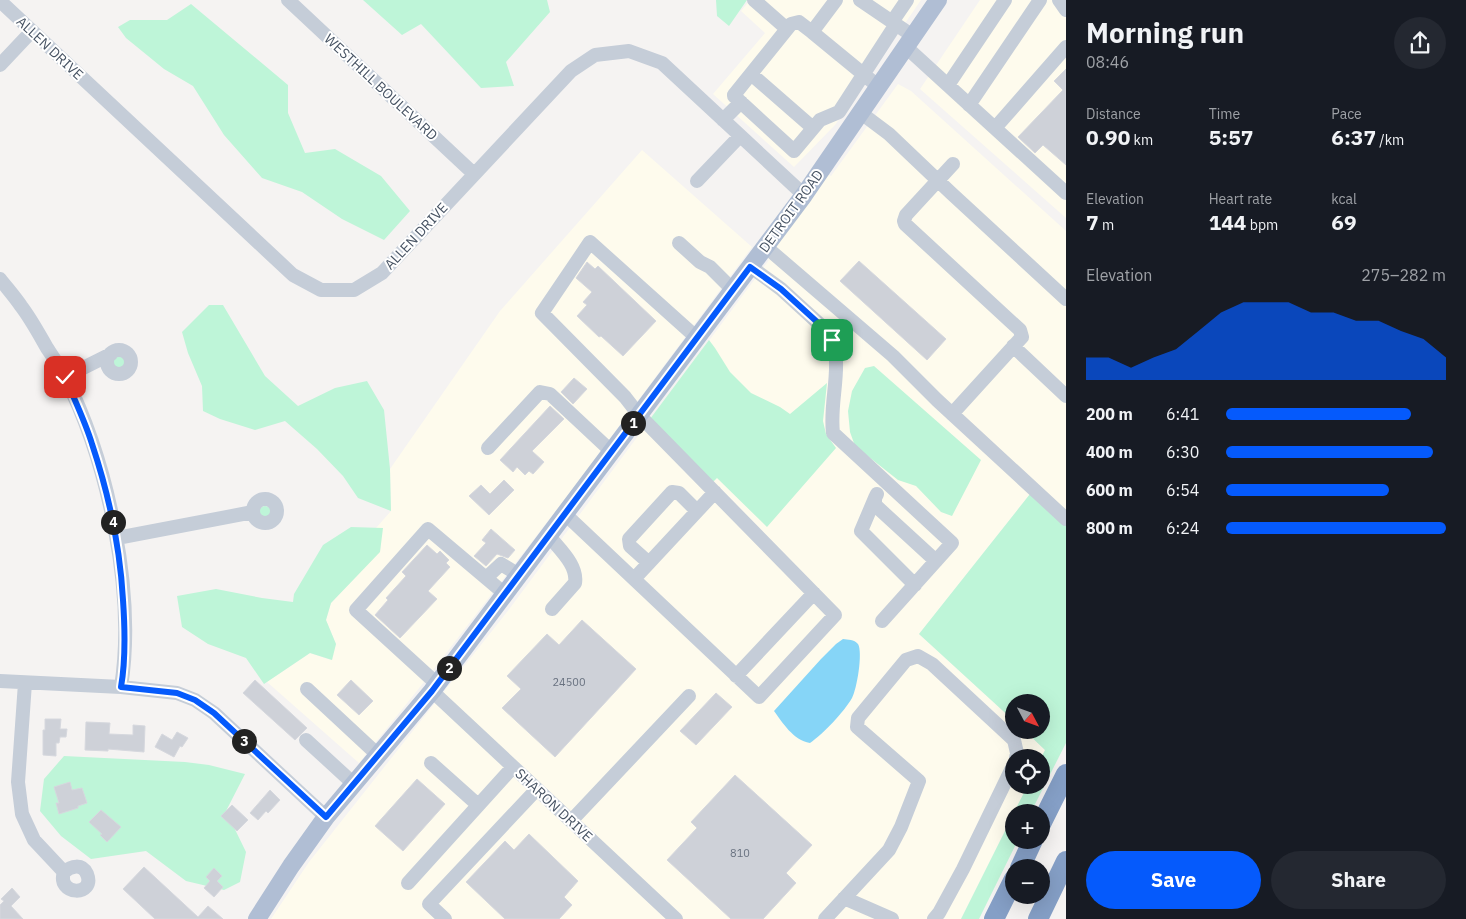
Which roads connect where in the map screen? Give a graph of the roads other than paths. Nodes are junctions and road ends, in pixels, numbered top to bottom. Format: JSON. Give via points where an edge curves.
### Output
{"nodes":[{"id":1,"x":288,"y":0,"type":"edge"},
{"id":2,"x":754,"y":0,"type":"edge"},
{"id":3,"x":836,"y":0,"type":"edge"},
{"id":4,"x":860,"y":0,"type":"edge"},
{"id":5,"x":907,"y":0,"type":"edge"},
{"id":6,"x":938,"y":0,"type":"edge"},
{"id":7,"x":1005,"y":0,"type":"edge"},
{"id":8,"x":1040,"y":0,"type":"edge"},
{"id":9,"x":1059,"y":0,"type":"edge"},
{"id":10,"x":0,"y":1,"type":"edge"},
{"id":11,"x":1066,"y":10,"type":"edge"},
{"id":12,"x":894,"y":23,"type":"junction"},
{"id":13,"x":787,"y":29,"type":"junction"},
{"id":14,"x":32,"y":31,"type":"junction"},
{"id":15,"x":812,"y":32,"type":"junction"},
{"id":16,"x":909,"y":42,"type":"junction"},
{"id":17,"x":1066,"y":47,"type":"edge"},
{"id":18,"x":0,"y":65,"type":"edge"},
{"id":19,"x":751,"y":74,"type":"junction"},
{"id":20,"x":863,"y":74,"type":"junction"},
{"id":21,"x":948,"y":85,"type":"junction"},
{"id":22,"x":879,"y":86,"type":"junction"},
{"id":23,"x":741,"y":102,"type":"junction"},
{"id":24,"x":969,"y":105,"type":"junction"},
{"id":25,"x":839,"y":112,"type":"junction"},
{"id":26,"x":858,"y":117,"type":"junction"},
{"id":27,"x":723,"y":120,"type":"junction"},
{"id":28,"x":813,"y":128,"type":"junction"},
{"id":29,"x":995,"y":128,"type":"junction"},
{"id":30,"x":740,"y":136,"type":"junction"},
{"id":31,"x":953,"y":164,"type":"dead end"},
{"id":32,"x":474,"y":174,"type":"junction"},
{"id":33,"x":938,"y":180,"type":"junction"},
{"id":34,"x":697,"y":181,"type":"dead end"},
{"id":35,"x":1066,"y":193,"type":"edge"},
{"id":36,"x":804,"y":195,"type":"junction"},
{"id":37,"x":679,"y":243,"type":"dead end"},
{"id":38,"x":766,"y":247,"type":"junction"},
{"id":39,"x":750,"y":267,"type":"junction"},
{"id":40,"x":0,"y":279,"type":"edge"},
{"id":41,"x":733,"y":290,"type":"junction"},
{"id":42,"x":1066,"y":299,"type":"edge"},
{"id":43,"x":697,"y":338,"type":"junction"},
{"id":44,"x":1014,"y":346,"type":"junction"},
{"id":45,"x":111,"y":354,"type":"dead end"},
{"id":46,"x":65,"y":377,"type":"junction"},
{"id":47,"x":1066,"y":396,"type":"edge"},
{"id":48,"x":952,"y":414,"type":"junction"},
{"id":49,"x":640,"y":415,"type":"junction"},
{"id":50,"x":488,"y":448,"type":"dead end"},
{"id":51,"x":612,"y":452,"type":"junction"},
{"id":52,"x":883,"y":480,"type":"junction"},
{"id":53,"x":715,"y":492,"type":"junction"},
{"id":54,"x":875,"y":498,"type":"junction"},
{"id":55,"x":698,"y":511,"type":"junction"},
{"id":56,"x":253,"y":512,"type":"dead end"},
{"id":57,"x":565,"y":514,"type":"junction"},
{"id":58,"x":1066,"y":519,"type":"edge"},
{"id":59,"x":549,"y":536,"type":"junction"},
{"id":60,"x":117,"y":538,"type":"junction"},
{"id":61,"x":936,"y":561,"type":"junction"},
{"id":62,"x":649,"y":563,"type":"junction"},
{"id":63,"x":519,"y":575,"type":"junction"},
{"id":64,"x":486,"y":578,"type":"junction"},
{"id":65,"x":634,"y":579,"type":"junction"},
{"id":66,"x":915,"y":585,"type":"junction"},
{"id":67,"x":814,"y":593,"type":"junction"},
{"id":68,"x":505,"y":594,"type":"junction"},
{"id":69,"x":552,"y":609,"type":"dead end"},
{"id":70,"x":882,"y":621,"type":"dead end"},
{"id":71,"x":736,"y":676,"type":"junction"},
{"id":72,"x":0,"y":681,"type":"edge"},
{"id":73,"x":25,"y":683,"type":"junction"},
{"id":74,"x":121,"y":687,"type":"junction"},
{"id":75,"x":434,"y":688,"type":"junction"},
{"id":76,"x":307,"y":689,"type":"dead end"},
{"id":77,"x":689,"y":696,"type":"dead end"},
{"id":78,"x":306,"y":740,"type":"dead end"},
{"id":79,"x":1016,"y":749,"type":"edge"},
{"id":80,"x":378,"y":755,"type":"junction"},
{"id":81,"x":431,"y":764,"type":"dead end"},
{"id":82,"x":513,"y":767,"type":"junction"},
{"id":83,"x":1066,"y":774,"type":"edge"},
{"id":84,"x":1005,"y":783,"type":"edge"},
{"id":85,"x":354,"y":784,"type":"junction"},
{"id":86,"x":537,"y":789,"type":"junction"},
{"id":87,"x":478,"y":805,"type":"junction"},
{"id":88,"x":1050,"y":806,"type":"edge"},
{"id":89,"x":326,"y":817,"type":"junction"},
{"id":90,"x":571,"y":821,"type":"junction"},
{"id":91,"x":1066,"y":861,"type":"edge"},
{"id":92,"x":64,"y":872,"type":"dead end"},
{"id":93,"x":408,"y":883,"type":"dead end"},
{"id":94,"x":1005,"y":897,"type":"edge"},
{"id":95,"x":844,"y":898,"type":"junction"},
{"id":96,"x":259,"y":918,"type":"edge"},
{"id":97,"x":672,"y":918,"type":"edge"},
{"id":98,"x":445,"y":919,"type":"edge"},
{"id":99,"x":825,"y":919,"type":"edge"},
{"id":100,"x":892,"y":919,"type":"edge"},
{"id":101,"x":934,"y":919,"type":"edge"},
{"id":102,"x":994,"y":919,"type":"edge"},
{"id":103,"x":1038,"y":919,"type":"edge"}],
"edges":[{"from":1,"to":32,"type":"street","name":"WESTHILL BOULEVARD"},
{"from":2,"to":13,"type":"street"},
{"from":3,"to":15,"type":"street"},
{"from":4,"to":12,"type":"street"},
{"from":5,"to":12,"type":"street"},
{"from":6,"to":16,"type":"main road","name":"DETROIT ROAD"},
{"from":7,"to":21,"type":"street"},
{"from":8,"to":24,"type":"street"},
{"from":9,"to":11,"type":"street"},
{"from":10,"to":14,"type":"street","name":"ALLEN DRIVE"},
{"from":12,"to":16,"type":"street"},
{"from":12,"to":20,"type":"street"},
{"from":13,"to":15,"type":"street","via":[[799,22]]},
{"from":13,"to":19,"type":"street"},
{"from":14,"to":18,"type":"street"},
{"from":14,"to":32,"type":"street","name":"ALLEN DRIVE","via":[[293,275],[321,290],[354,290],[382,273]]},
{"from":15,"to":20,"type":"street"},
{"from":16,"to":21,"type":"street"},
{"from":16,"to":22,"type":"main road","name":"DETROIT ROAD"},
{"from":17,"to":29,"type":"street"},
{"from":19,"to":23,"type":"street","via":[[734,95]]},
{"from":19,"to":28,"type":"street"},
{"from":20,"to":22,"type":"street"},
{"from":20,"to":25,"type":"street"},
{"from":21,"to":24,"type":"street"},
{"from":22,"to":26,"type":"main road","name":"DETROIT ROAD"},
{"from":23,"to":27,"type":"street"},
{"from":23,"to":28,"type":"street","via":[[794,150]]},
{"from":24,"to":29,"type":"street"},
{"from":25,"to":26,"type":"street"},
{"from":25,"to":28,"type":"street","via":[[820,120]]},
{"from":26,"to":33,"type":"street","via":[[889,134]]},
{"from":26,"to":36,"type":"main road","name":"DETROIT ROAD"},
{"from":27,"to":30,"type":"street","name":"ALLEN DRIVE"},
{"from":27,"to":32,"type":"street","name":"ALLEN DRIVE","via":[[662,63],[629,51],[595,55],[571,71]]},
{"from":29,"to":35,"type":"street"},
{"from":30,"to":34,"type":"street"},
{"from":30,"to":36,"type":"street","name":"ALLEN DRIVE"},
{"from":31,"to":33,"type":"street"},
{"from":33,"to":42,"type":"street"},
{"from":33,"to":44,"type":"street","via":[[904,217],[905,224],[1020,330],[1022,337]]},
{"from":36,"to":38,"type":"main road","name":"DETROIT ROAD"},
{"from":37,"to":41,"type":"street"},
{"from":38,"to":39,"type":"main road","name":"DETROIT ROAD"},
{"from":38,"to":48,"type":"street","via":[[894,356]]},
{"from":39,"to":41,"type":"main road","name":"DETROIT ROAD"},
{"from":39,"to":52,"type":"street","via":[[781,289],[827,331],[836,360],[833,433]]},
{"from":40,"to":46,"type":"street","via":[[22,307]]},
{"from":41,"to":43,"type":"main road","name":"DETROIT ROAD"},
{"from":43,"to":49,"type":"main road","name":"DETROIT ROAD"},
{"from":43,"to":49,"type":"street","via":[[590,242],[542,313]]},
{"from":44,"to":47,"type":"street"},
{"from":44,"to":48,"type":"street"},
{"from":45,"to":46,"type":"street"},
{"from":46,"to":60,"type":"street","via":[[92,442]]},
{"from":48,"to":58,"type":"street"},
{"from":49,"to":51,"type":"main road","name":"DETROIT ROAD"},
{"from":49,"to":53,"type":"street"},
{"from":50,"to":51,"type":"street","via":[[540,392],[550,394]]},
{"from":51,"to":57,"type":"main road","name":"DETROIT ROAD"},
{"from":52,"to":54,"type":"street"},
{"from":52,"to":61,"type":"street","via":[[952,543]]},
{"from":53,"to":55,"type":"street"},
{"from":53,"to":67,"type":"street"},
{"from":54,"to":61,"type":"street","via":[[875,505]]},
{"from":54,"to":66,"type":"street","via":[[860,531]]},
{"from":55,"to":62,"type":"street"},
{"from":55,"to":62,"type":"street","via":[[679,493],[672,492],[629,539],[630,546]]},
{"from":56,"to":60,"type":"street"},
{"from":57,"to":59,"type":"main road","name":"DETROIT ROAD"},
{"from":57,"to":65,"type":"street"},
{"from":59,"to":63,"type":"main road","name":"DETROIT ROAD"},
{"from":59,"to":69,"type":"street","via":[[574,567],[576,577]]},
{"from":60,"to":74,"type":"street","via":[[125,624]]},
{"from":61,"to":66,"type":"street"},
{"from":62,"to":65,"type":"street"},
{"from":63,"to":64,"type":"street","via":[[501,564]]},
{"from":63,"to":68,"type":"main road","name":"DETROIT ROAD"},
{"from":64,"to":68,"type":"street"},
{"from":64,"to":75,"type":"street","name":"SHARON DRIVE","via":[[428,529],[356,610]]},
{"from":65,"to":71,"type":"street"},
{"from":66,"to":70,"type":"street"},
{"from":67,"to":71,"type":"street"},
{"from":67,"to":71,"type":"street","via":[[835,615],[759,697]]},
{"from":68,"to":75,"type":"main road","name":"DETROIT ROAD"},
{"from":72,"to":73,"type":"street"},
{"from":73,"to":74,"type":"street"},
{"from":73,"to":92,"type":"street","via":[[18,782],[22,814],[34,840]]},
{"from":74,"to":89,"type":"street","via":[[177,693],[195,700],[214,713]]},
{"from":75,"to":80,"type":"main road","name":"DETROIT ROAD"},
{"from":75,"to":82,"type":"street","name":"SHARON DRIVE"},
{"from":76,"to":80,"type":"street"},
{"from":77,"to":90,"type":"street"},
{"from":78,"to":85,"type":"street"},
{"from":79,"to":95,"type":"street","via":[[1014,740],[932,664],[918,656],[906,660],[858,718],[857,727],[919,781],[889,850]]},
{"from":80,"to":85,"type":"main road","name":"DETROIT ROAD"},
{"from":81,"to":87,"type":"street"},
{"from":82,"to":86,"type":"street","name":"SHARON DRIVE"},
{"from":82,"to":87,"type":"street"},
{"from":83,"to":88,"type":"highway"},
{"from":84,"to":101,"type":"street","via":[[963,869]]},
{"from":85,"to":89,"type":"main road","name":"DETROIT ROAD"},
{"from":86,"to":90,"type":"street","name":"SHARON DRIVE"},
{"from":86,"to":98,"type":"street","via":[[428,904]]},
{"from":87,"to":93,"type":"street"},
{"from":89,"to":96,"type":"main road","name":"DETROIT ROAD"},
{"from":90,"to":97,"type":"street","name":"SHARON DRIVE"},
{"from":91,"to":103,"type":"highway"},
{"from":94,"to":102,"type":"highway"},
{"from":95,"to":99,"type":"street"},
{"from":95,"to":100,"type":"street"}]}
